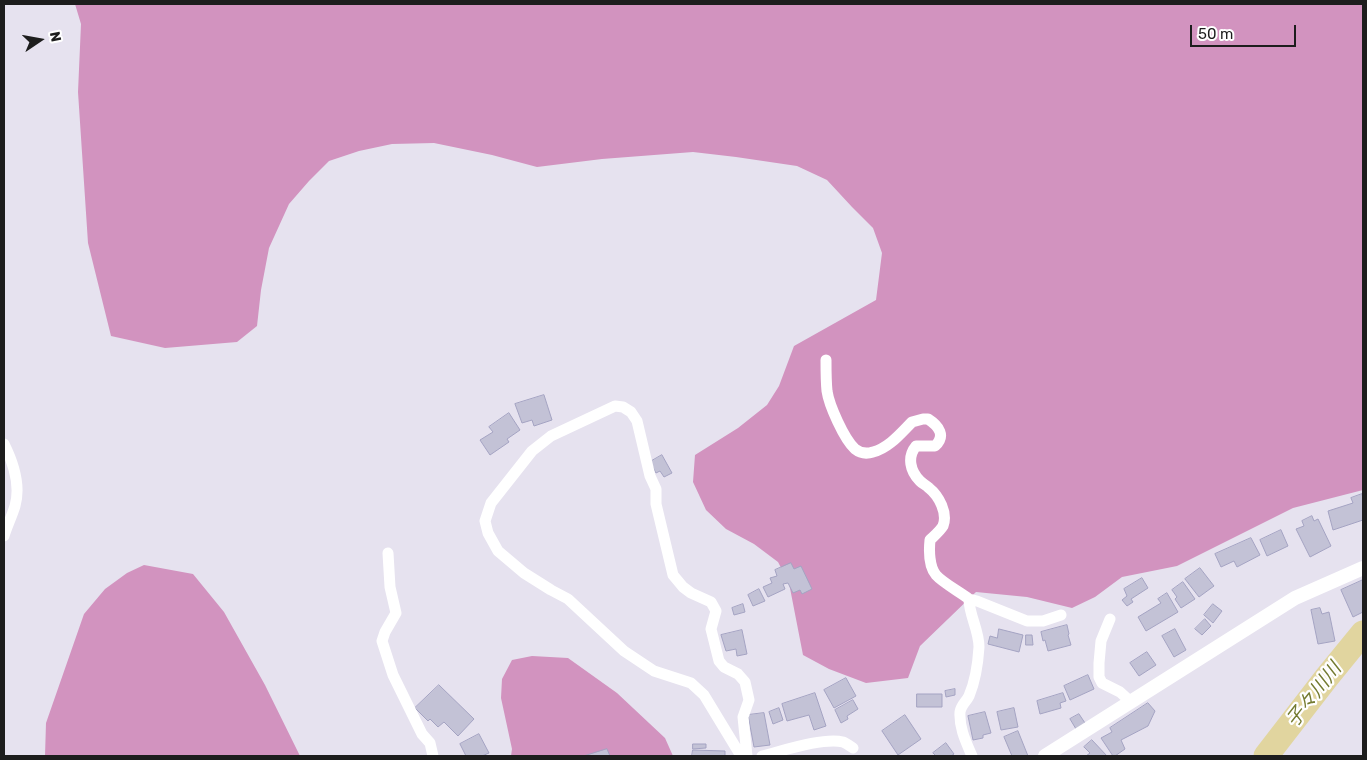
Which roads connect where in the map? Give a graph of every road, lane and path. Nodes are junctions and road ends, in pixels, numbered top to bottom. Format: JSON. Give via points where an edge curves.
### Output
{"nodes":[{"id":1,"x":826,"y":360,"type":"dead end"},
{"id":2,"x":4,"y":444,"type":"edge"},
{"id":3,"x":4,"y":536,"type":"edge"},
{"id":4,"x":388,"y":553,"type":"dead end"},
{"id":5,"x":1363,"y":568,"type":"edge"},
{"id":6,"x":969,"y":598,"type":"junction"},
{"id":7,"x":1061,"y":615,"type":"dead end"},
{"id":8,"x":1110,"y":619,"type":"dead end"},
{"id":9,"x":1131,"y":702,"type":"junction"},
{"id":10,"x":853,"y":748,"type":"dead end"},
{"id":11,"x":433,"y":756,"type":"edge"},
{"id":12,"x":741,"y":756,"type":"edge"},
{"id":13,"x":746,"y":756,"type":"edge"},
{"id":14,"x":762,"y":756,"type":"edge"},
{"id":15,"x":972,"y":756,"type":"edge"},
{"id":16,"x":1045,"y":756,"type":"edge"}],
"edges":[{"from":1,"to":6,"type":"street","via":[[827,392],[840,428],[856,450],[872,453],[886,448],[918,420],[928,419],[939,428],[939,442],[935,446],[916,446],[910,458],[914,474],[936,495],[944,512],[943,525],[930,540],[933,570],[936,576]]},
{"from":2,"to":3,"type":"street","via":[[11,458],[16,483],[16,505]]},
{"from":4,"to":11,"type":"street","via":[[396,614],[382,641],[393,675],[422,734],[430,742]]},
{"from":5,"to":9,"type":"street","via":[[1295,598]]},
{"from":6,"to":7,"type":"street","via":[[1028,621],[1043,621]]},
{"from":6,"to":15,"type":"street","via":[[978,650],[975,676],[960,714],[962,732]]},
{"from":8,"to":9,"type":"street","via":[[1101,641],[1099,677]]},
{"from":9,"to":16,"type":"street"},
{"from":10,"to":14,"type":"street","via":[[844,742],[833,741]]},
{"from":12,"to":13,"type":"street","via":[[698,689],[691,683],[654,671],[624,651],[568,599],[524,573],[498,551],[488,533],[485,521],[491,503],[532,451],[551,436],[614,406],[631,412],[637,421],[656,489],[656,504],[673,575],[691,593],[711,602],[716,611],[711,629],[719,661],[745,682],[749,700],[743,717]]}]}
